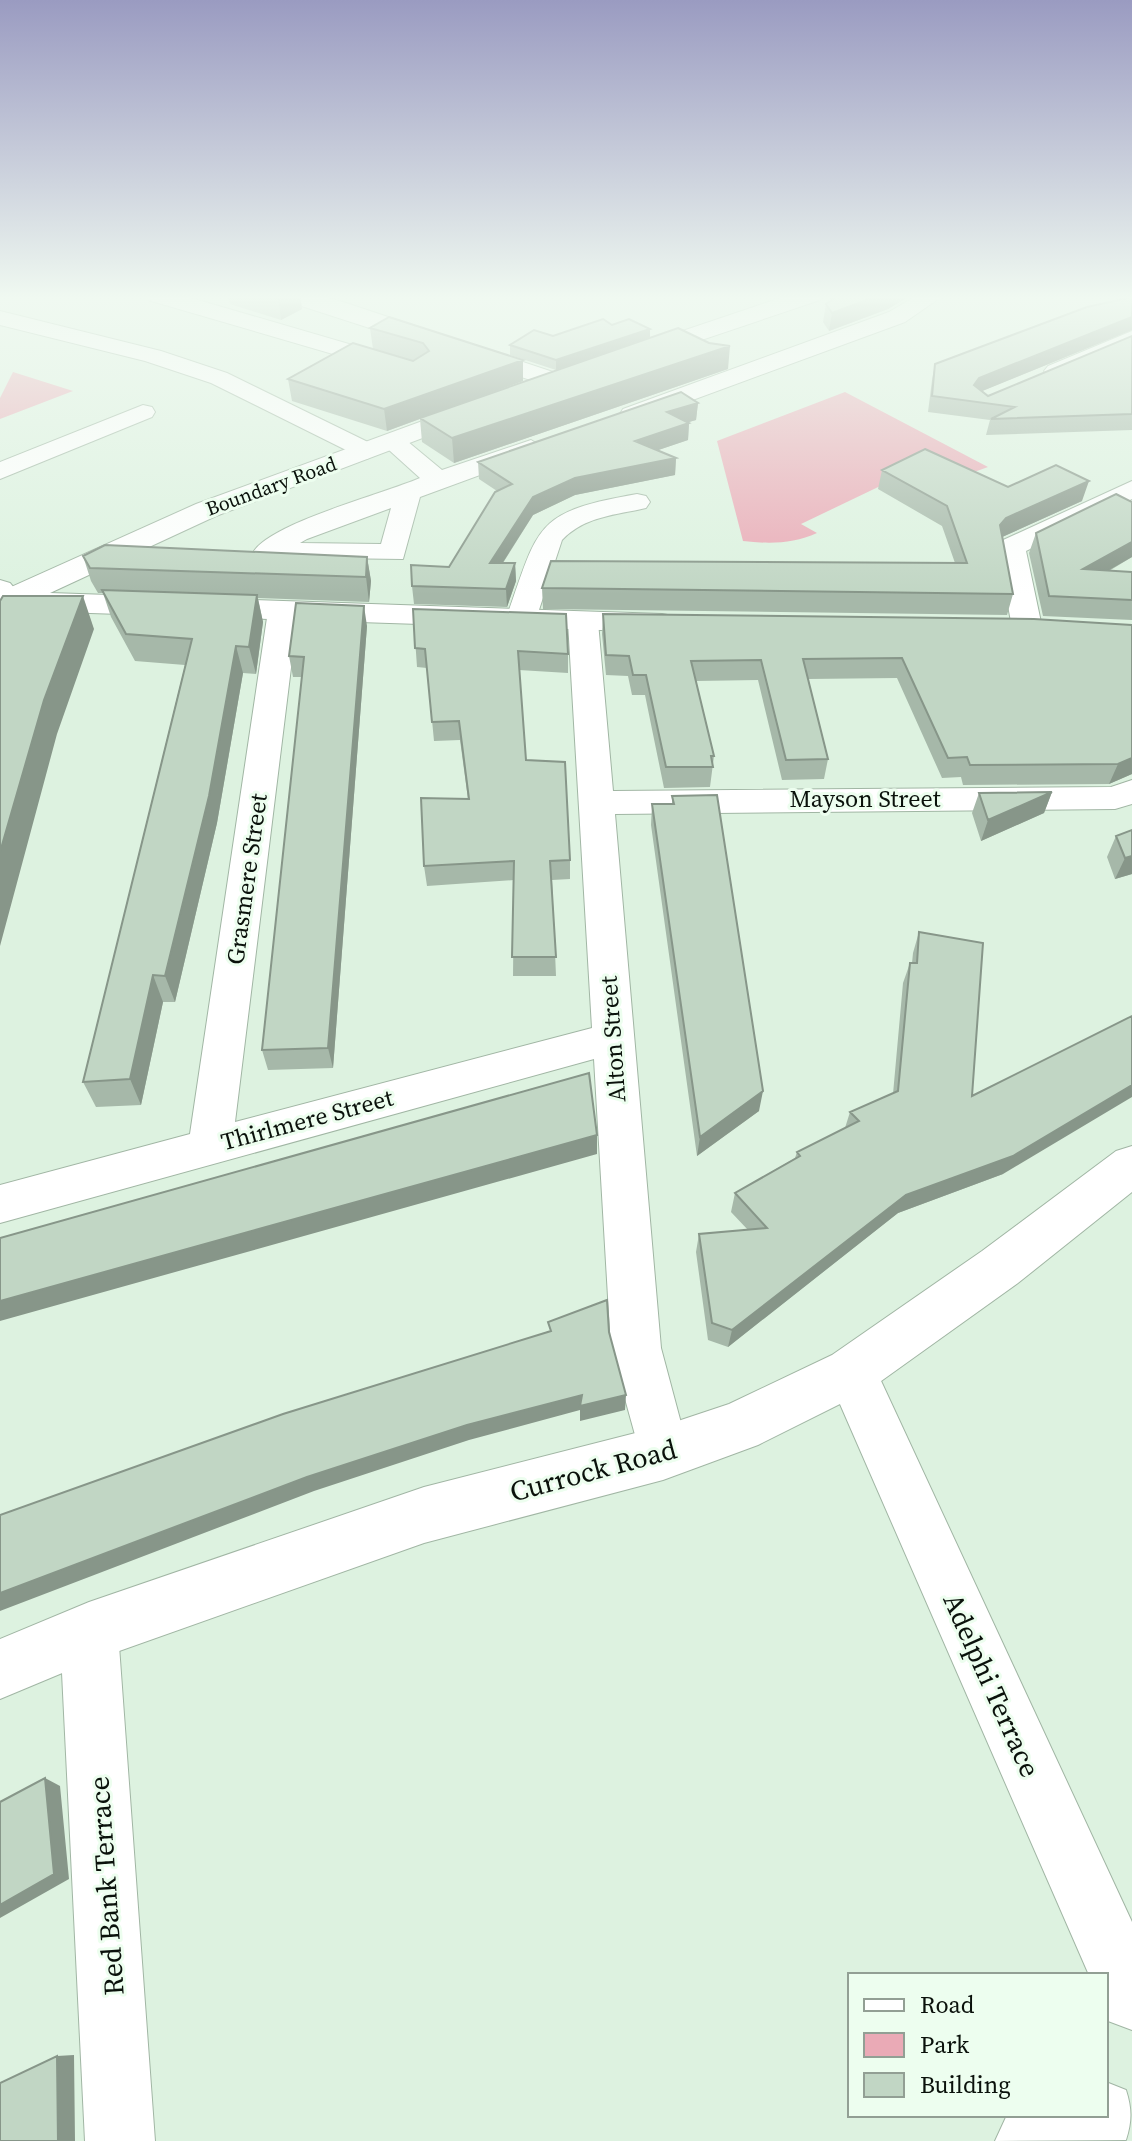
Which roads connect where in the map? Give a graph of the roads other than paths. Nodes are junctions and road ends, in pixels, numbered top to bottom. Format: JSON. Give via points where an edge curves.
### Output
{"nodes":[{"id":1,"x":253,"y":395,"type":"edge"},
{"id":2,"x":280,"y":395,"type":"edge"},
{"id":3,"x":690,"y":395,"type":"edge"},
{"id":4,"x":267,"y":402,"type":"junction"},
{"id":5,"x":494,"y":403,"type":"edge"},
{"id":6,"x":143,"y":412,"type":"dead end"},
{"id":7,"x":616,"y":419,"type":"edge"},
{"id":8,"x":557,"y":439,"type":"edge"},
{"id":9,"x":392,"y":441,"type":"junction"},
{"id":10,"x":367,"y":451,"type":"junction"},
{"id":11,"x":0,"y":471,"type":"edge"},
{"id":12,"x":438,"y":480,"type":"junction"},
{"id":13,"x":1132,"y":489,"type":"edge"},
{"id":14,"x":408,"y":493,"type":"junction"},
{"id":15,"x":637,"y":502,"type":"dead end"},
{"id":16,"x":2,"y":605,"type":"edge"},
{"id":17,"x":283,"y":611,"type":"junction"},
{"id":18,"x":521,"y":619,"type":"junction"},
{"id":19,"x":583,"y":622,"type":"junction"},
{"id":20,"x":694,"y":623,"type":"edge"},
{"id":21,"x":995,"y":627,"type":"edge"},
{"id":22,"x":1042,"y":628,"type":"joint"},
{"id":23,"x":1132,"y":791,"type":"edge"},
{"id":24,"x":596,"y":803,"type":"junction"},
{"id":25,"x":613,"y":1038,"type":"junction"},
{"id":26,"x":210,"y":1146,"type":"junction"},
{"id":27,"x":1132,"y":1165,"type":"edge"},
{"id":28,"x":0,"y":1204,"type":"edge"},
{"id":29,"x":851,"y":1372,"type":"junction"},
{"id":30,"x":663,"y":1453,"type":"junction"},
{"id":31,"x":89,"y":1632,"type":"junction"},
{"id":32,"x":0,"y":1669,"type":"edge"},
{"id":33,"x":1132,"y":1997,"type":"edge"},
{"id":34,"x":1132,"y":2104,"type":"edge"},
{"id":35,"x":1108,"y":2112,"type":"edge"},
{"id":36,"x":1095,"y":2117,"type":"edge"},
{"id":37,"x":120,"y":2141,"type":"edge"},
{"id":38,"x":1030,"y":2141,"type":"edge"}],
"edges":[{"from":1,"to":4,"type":"street"},
{"from":2,"to":4,"type":"street"},
{"from":3,"to":7,"type":"street"},
{"from":4,"to":10,"type":"street"},
{"from":5,"to":9,"type":"street","name":"Boundary Road"},
{"from":6,"to":11,"type":"street"},
{"from":8,"to":12,"type":"street"},
{"from":9,"to":10,"type":"street","name":"Boundary Road"},
{"from":9,"to":12,"type":"street"},
{"from":10,"to":16,"type":"street","name":"Boundary Road","via":[[206,510]]},
{"from":12,"to":14,"type":"street"},
{"from":13,"to":22,"type":"street","via":[[1011,547]]},
{"from":14,"to":14,"type":"street","via":[[297,533],[268,551],[393,553]]},
{"from":15,"to":18,"type":"street","via":[[573,517],[557,528]]},
{"from":16,"to":17,"type":"street"},
{"from":17,"to":18,"type":"street"},
{"from":17,"to":26,"type":"street","name":"Grasmere Street"},
{"from":18,"to":19,"type":"street"},
{"from":19,"to":20,"type":"street"},
{"from":19,"to":24,"type":"street","name":"Alton Street"},
{"from":21,"to":22,"type":"street"},
{"from":23,"to":24,"type":"street","name":"Mayson Street","via":[[1115,798]]},
{"from":24,"to":25,"type":"street","name":"Alton Street"},
{"from":25,"to":26,"type":"street","name":"Thirlmere Street"},
{"from":25,"to":30,"type":"street","name":"Alton Street","via":[[636,1348]]},
{"from":26,"to":28,"type":"street","name":"Thirlmere Street"},
{"from":27,"to":29,"type":"street","name":"Currock Road"},
{"from":29,"to":30,"type":"street","name":"Currock Road","via":[[739,1427]]},
{"from":29,"to":33,"type":"street","name":"Adelphi Terrace"},
{"from":30,"to":31,"type":"street","name":"Currock Road","via":[[424,1515]]},
{"from":31,"to":32,"type":"street","name":"Currock Road"},
{"from":31,"to":37,"type":"street","name":"Red Bank Terrace"},
{"from":34,"to":35,"type":"street"},
{"from":36,"to":38,"type":"street"}]}
